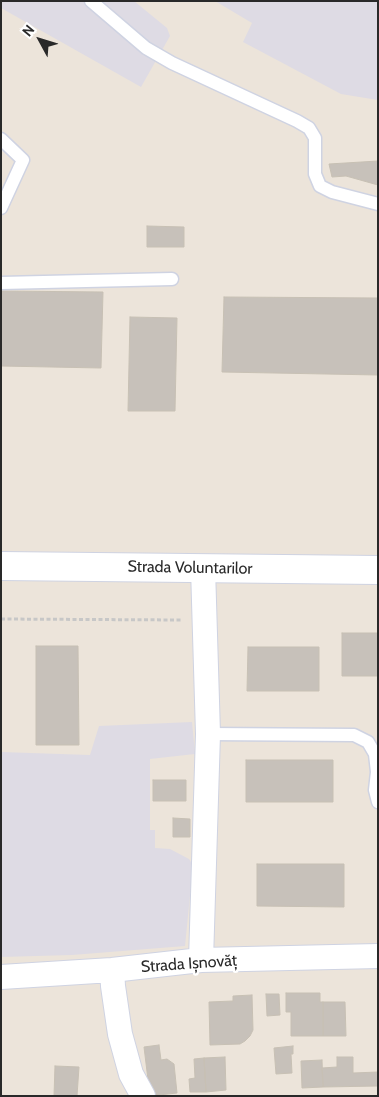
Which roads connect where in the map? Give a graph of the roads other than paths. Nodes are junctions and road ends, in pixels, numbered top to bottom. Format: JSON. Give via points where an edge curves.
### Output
{"nodes":[{"id":1,"x":91,"y":1,"type":"edge"},
{"id":2,"x":1,"y":139,"type":"edge"},
{"id":3,"x":378,"y":204,"type":"edge"},
{"id":4,"x":1,"y":208,"type":"edge"},
{"id":5,"x":172,"y":279,"type":"dead end"},
{"id":6,"x":1,"y":283,"type":"edge"},
{"id":7,"x":1,"y":566,"type":"edge"},
{"id":8,"x":204,"y":568,"type":"junction"},
{"id":9,"x":378,"y":570,"type":"edge"},
{"id":10,"x":208,"y":734,"type":"junction"},
{"id":11,"x":377,"y":754,"type":"edge"},
{"id":12,"x":378,"y":802,"type":"edge"},
{"id":13,"x":378,"y":956,"type":"edge"},
{"id":14,"x":201,"y":960,"type":"junction"},
{"id":15,"x":112,"y":970,"type":"junction"},
{"id":16,"x":1,"y":977,"type":"edge"},
{"id":17,"x":143,"y":1096,"type":"edge"}],
"edges":[{"from":1,"to":3,"type":"lane","via":[[146,48],[309,128],[315,138],[315,174],[320,186]]},
{"from":2,"to":4,"type":"lane","via":[[23,160]]},
{"from":5,"to":6,"type":"lane"},
{"from":7,"to":8,"type":"main road","name":"Strada Voluntarilor"},
{"from":8,"to":9,"type":"main road","name":"Strada Voluntarilor"},
{"from":8,"to":10,"type":"street"},
{"from":10,"to":11,"type":"lane","via":[[354,735],[368,742]]},
{"from":10,"to":14,"type":"street"},
{"from":11,"to":12,"type":"lane","via":[[375,790]]},
{"from":13,"to":14,"type":"street","name":"Strada Ișnovăț"},
{"from":14,"to":15,"type":"street","name":"Strada Ișnovăț"},
{"from":15,"to":16,"type":"street","name":"Strada Ișnovăț"},
{"from":15,"to":17,"type":"street","via":[[120,1034],[131,1074]]}]}
